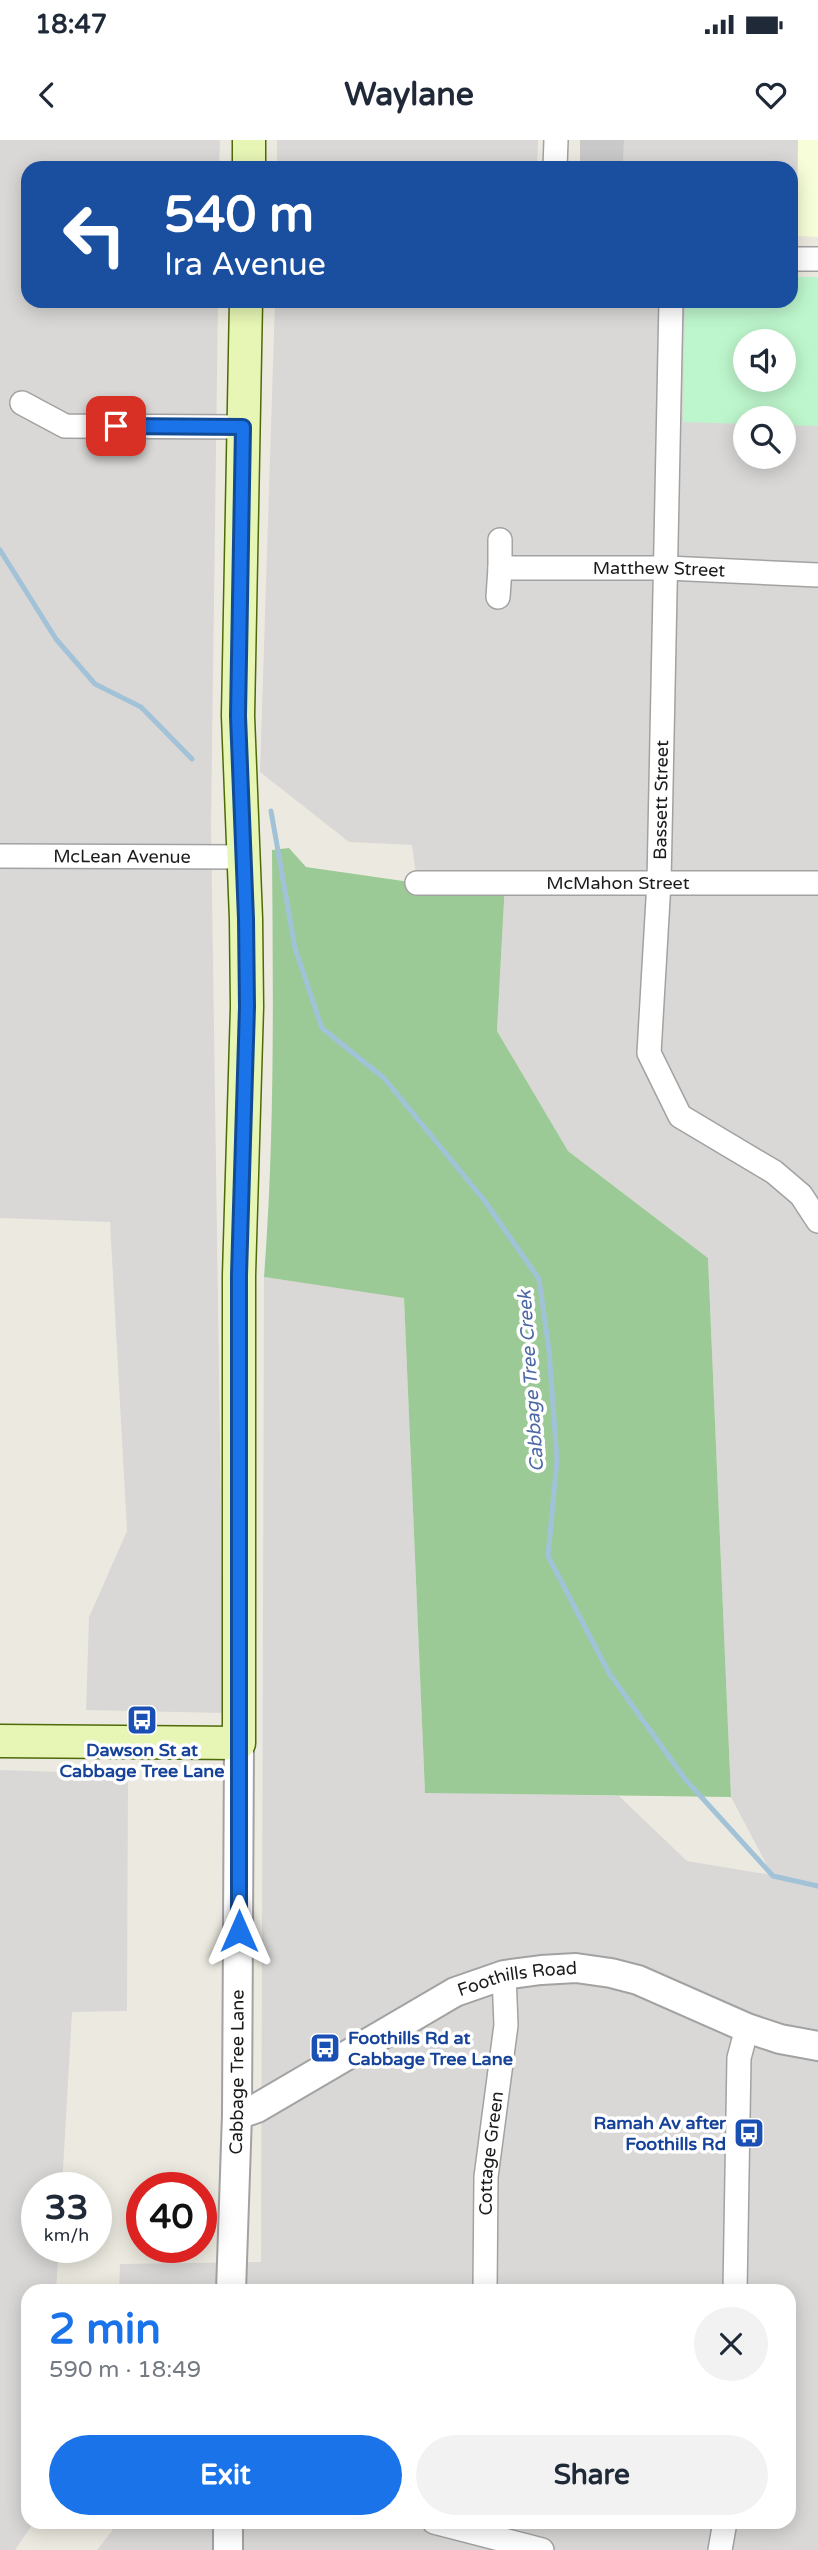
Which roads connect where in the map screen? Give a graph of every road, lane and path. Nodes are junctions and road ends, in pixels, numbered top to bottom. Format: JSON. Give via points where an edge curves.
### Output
{"nodes":[{"id":1,"x":249,"y":140,"type":"edge"},
{"id":2,"x":556,"y":140,"type":"edge"},
{"id":3,"x":249,"y":161,"type":"edge"},
{"id":4,"x":555,"y":161,"type":"edge"},
{"id":5,"x":798,"y":259,"type":"edge"},
{"id":6,"x":818,"y":259,"type":"edge"},
{"id":7,"x":246,"y":308,"type":"edge"},
{"id":8,"x":671,"y":308,"type":"edge"},
{"id":9,"x":22,"y":403,"type":"dead end"},
{"id":10,"x":243,"y":427,"type":"junction"},
{"id":11,"x":500,"y":540,"type":"dead end"},
{"id":12,"x":500,"y":568,"type":"junction"},
{"id":13,"x":667,"y":568,"type":"junction"},
{"id":14,"x":818,"y":575,"type":"edge"},
{"id":15,"x":498,"y":597,"type":"dead end"},
{"id":16,"x":0,"y":856,"type":"edge"},
{"id":17,"x":243,"y":857,"type":"junction"},
{"id":18,"x":659,"y":882,"type":"junction"},
{"id":19,"x":417,"y":883,"type":"dead end"},
{"id":20,"x":818,"y":883,"type":"edge"},
{"id":21,"x":818,"y":1221,"type":"edge"},
{"id":22,"x":0,"y":1741,"type":"edge"},
{"id":23,"x":239,"y":1743,"type":"junction"},
{"id":24,"x":504,"y":1975,"type":"junction"},
{"id":25,"x":747,"y":2028,"type":"junction"},
{"id":26,"x":818,"y":2046,"type":"edge"},
{"id":27,"x":237,"y":2115,"type":"junction"},
{"id":28,"x":231,"y":2284,"type":"edge"},
{"id":29,"x":485,"y":2284,"type":"edge"},
{"id":30,"x":735,"y":2284,"type":"edge"},
{"id":31,"x":228,"y":2529,"type":"edge"},
{"id":32,"x":489,"y":2529,"type":"edge"},
{"id":33,"x":724,"y":2529,"type":"edge"},
{"id":34,"x":228,"y":2550,"type":"edge"},
{"id":35,"x":542,"y":2550,"type":"edge"},
{"id":36,"x":720,"y":2550,"type":"edge"}],
"edges":[{"from":1,"to":3,"type":"main road"},
{"from":2,"to":4,"type":"street"},
{"from":5,"to":6,"type":"street"},
{"from":7,"to":10,"type":"main road","name":"Cabbage Tree Lane"},
{"from":8,"to":13,"type":"street","name":"Bassett Street"},
{"from":9,"to":10,"type":"street","via":[[65,426]]},
{"from":10,"to":17,"type":"main road","name":"Cabbage Tree Lane","via":[[238,716]]},
{"from":11,"to":12,"type":"street"},
{"from":12,"to":13,"type":"street","name":"Matthew Street"},
{"from":12,"to":15,"type":"street"},
{"from":13,"to":14,"type":"street","name":"Matthew Street"},
{"from":13,"to":18,"type":"street","name":"Bassett Street"},
{"from":16,"to":17,"type":"street","name":"McLean Avenue"},
{"from":17,"to":23,"type":"main road","name":"Cabbage Tree Lane","via":[[247,1007],[239,1275]]},
{"from":18,"to":19,"type":"street","name":"McMahon Street"},
{"from":18,"to":20,"type":"street","name":"McMahon Street"},
{"from":18,"to":21,"type":"street","name":"Bassett Street","via":[[649,1053],[680,1115],[774,1172],[801,1195]]},
{"from":22,"to":23,"type":"main road"},
{"from":23,"to":27,"type":"street","name":"Cabbage Tree Lane"},
{"from":24,"to":25,"type":"street","name":"Foothills Road","via":[[576,1968],[611,1973],[638,1980]]},
{"from":24,"to":27,"type":"street","name":"Foothills Road","via":[[455,1992],[257,2108]]},
{"from":24,"to":29,"type":"street","name":"Cottage Green","via":[[506,2025],[486,2177]]},
{"from":25,"to":26,"type":"street","name":"Foothills Road"},
{"from":25,"to":30,"type":"street","via":[[739,2058]]},
{"from":27,"to":28,"type":"street","name":"Cabbage Tree Lane"},
{"from":31,"to":34,"type":"street"},
{"from":32,"to":35,"type":"street"},
{"from":33,"to":36,"type":"street"}]}
